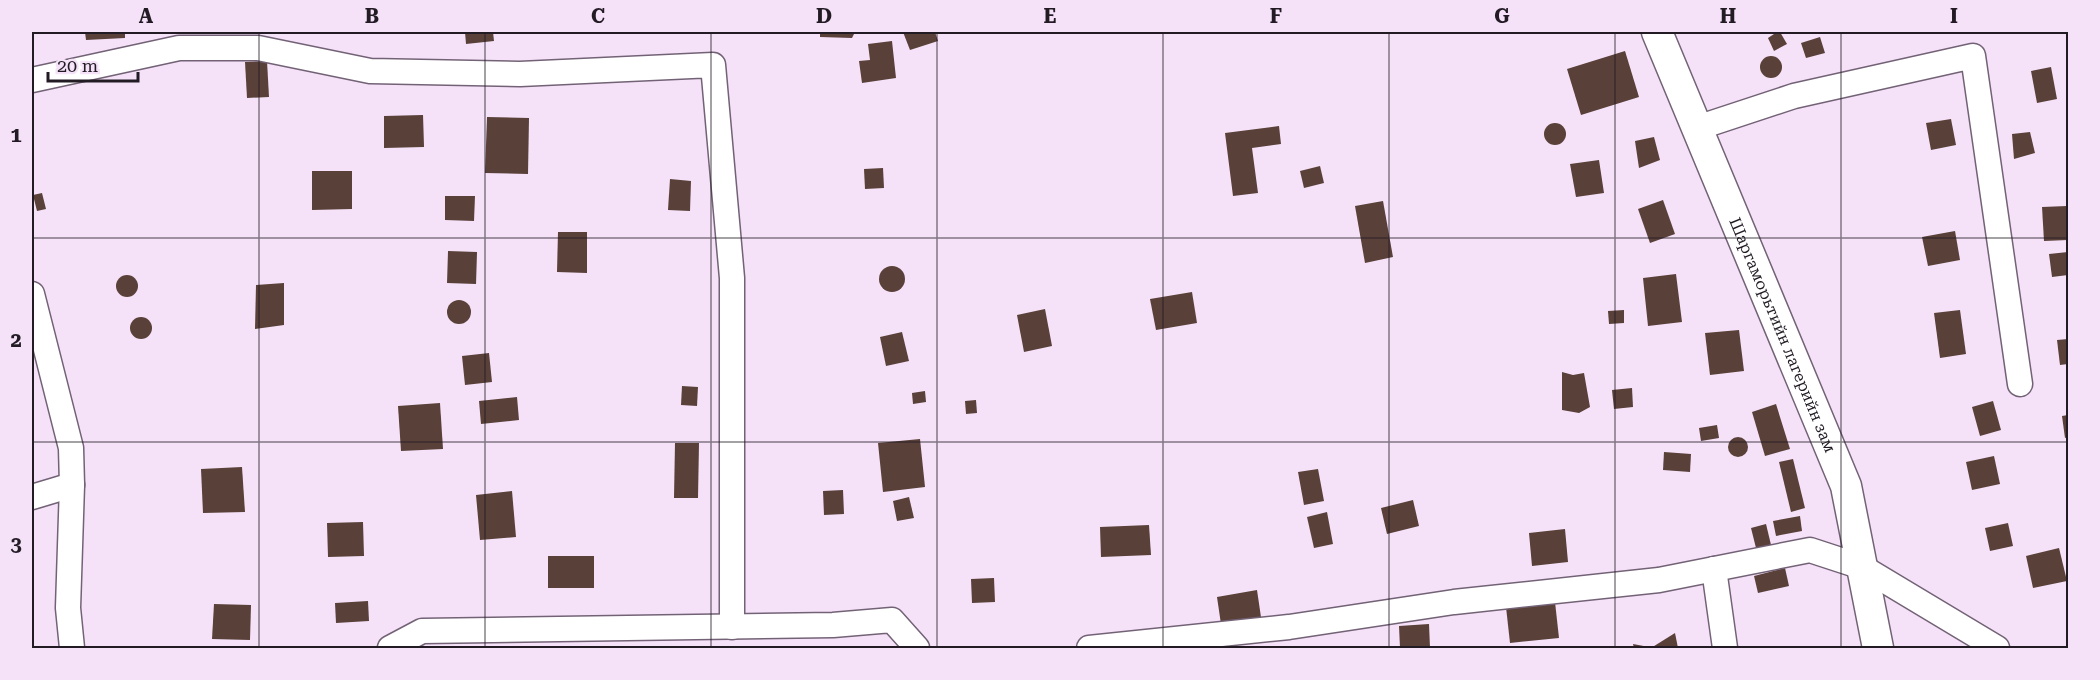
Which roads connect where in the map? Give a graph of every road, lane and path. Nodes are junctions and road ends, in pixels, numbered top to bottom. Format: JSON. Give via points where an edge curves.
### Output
{"nodes":[{"id":1,"x":1657,"y":32,"type":"edge"},
{"id":2,"x":32,"y":80,"type":"edge"},
{"id":3,"x":1698,"y":128,"type":"junction"},
{"id":4,"x":32,"y":294,"type":"edge"},
{"id":5,"x":2020,"y":384,"type":"dead end"},
{"id":6,"x":72,"y":485,"type":"junction"},
{"id":7,"x":32,"y":496,"type":"edge"},
{"id":8,"x":1862,"y":567,"type":"junction"},
{"id":9,"x":1714,"y":569,"type":"junction"},
{"id":10,"x":732,"y":627,"type":"junction"},
{"id":11,"x":1207,"y":643,"type":"edge"},
{"id":12,"x":72,"y":648,"type":"edge"},
{"id":13,"x":390,"y":648,"type":"edge"},
{"id":14,"x":917,"y":648,"type":"edge"},
{"id":15,"x":1089,"y":648,"type":"edge"},
{"id":16,"x":1725,"y":648,"type":"edge"},
{"id":17,"x":1878,"y":648,"type":"edge"},
{"id":18,"x":1997,"y":648,"type":"edge"}],
"edges":[{"from":1,"to":3,"type":"street","name":"Шаргаморьтийн лагерийн зам"},
{"from":2,"to":10,"type":"street","via":[[179,48],[258,48],[370,71],[519,74],[713,65],[732,278]]},
{"from":3,"to":5,"type":"street","via":[[1794,96],[1973,56]]},
{"from":3,"to":8,"type":"street","name":"Шаргаморьтийн лагерийн зам","via":[[1846,486]]},
{"from":4,"to":6,"type":"street","via":[[71,448]]},
{"from":6,"to":7,"type":"street"},
{"from":6,"to":12,"type":"street","via":[[68,608]]},
{"from":8,"to":9,"type":"street","via":[[1810,550]]},
{"from":8,"to":17,"type":"street","name":"Шаргаморьтийн лагерийн зам"},
{"from":8,"to":18,"type":"street"},
{"from":9,"to":11,"type":"street","via":[[1659,580],[1454,602]]},
{"from":9,"to":16,"type":"street"},
{"from":10,"to":13,"type":"street","via":[[422,631]]},
{"from":10,"to":14,"type":"street","via":[[892,620]]},
{"from":11,"to":15,"type":"street"}]}
